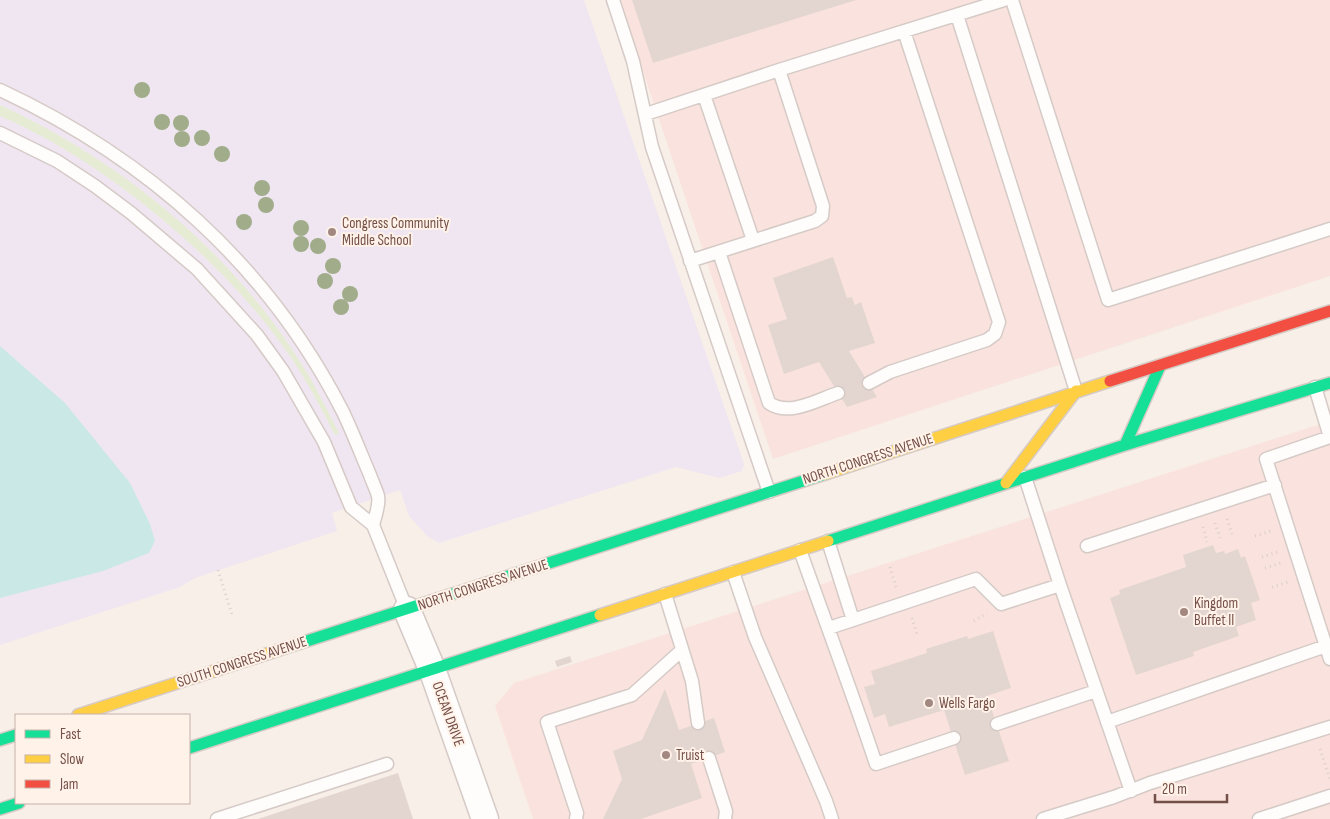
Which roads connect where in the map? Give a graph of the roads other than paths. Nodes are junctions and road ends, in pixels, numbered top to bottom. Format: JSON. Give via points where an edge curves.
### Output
{"nodes":[{"id":1,"x":613,"y":0,"type":"edge"},
{"id":2,"x":1004,"y":0,"type":"edge"},
{"id":3,"x":1012,"y":0,"type":"edge"},
{"id":4,"x":957,"y":15,"type":"junction"},
{"id":5,"x":904,"y":31,"type":"junction"},
{"id":6,"x":779,"y":70,"type":"junction"},
{"id":7,"x":0,"y":90,"type":"edge"},
{"id":8,"x":704,"y":95,"type":"junction"},
{"id":9,"x":646,"y":114,"type":"junction"},
{"id":10,"x":0,"y":133,"type":"edge"},
{"id":11,"x":1330,"y":228,"type":"edge"},
{"id":12,"x":753,"y":240,"type":"junction"},
{"id":13,"x":719,"y":252,"type":"junction"},
{"id":14,"x":690,"y":261,"type":"junction"},
{"id":15,"x":1330,"y":311,"type":"edge"},
{"id":16,"x":1160,"y":366,"type":"junction"},
{"id":17,"x":869,"y":383,"type":"dead end"},
{"id":18,"x":1330,"y":383,"type":"edge"},
{"id":19,"x":1315,"y":387,"type":"junction"},
{"id":20,"x":1076,"y":391,"type":"junction"},
{"id":21,"x":838,"y":393,"type":"dead end"},
{"id":22,"x":1330,"y":437,"type":"edge"},
{"id":23,"x":1125,"y":445,"type":"junction"},
{"id":24,"x":1025,"y":477,"type":"junction"},
{"id":25,"x":1006,"y":483,"type":"junction"},
{"id":26,"x":1274,"y":485,"type":"junction"},
{"id":27,"x":769,"y":492,"type":"junction"},
{"id":28,"x":373,"y":525,"type":"junction"},
{"id":29,"x":828,"y":541,"type":"junction"},
{"id":30,"x":1087,"y":546,"type":"dead end"},
{"id":31,"x":800,"y":550,"type":"junction"},
{"id":32,"x":733,"y":572,"type":"junction"},
{"id":33,"x":1060,"y":585,"type":"junction"},
{"id":34,"x":665,"y":594,"type":"junction"},
{"id":35,"x":406,"y":610,"type":"junction"},
{"id":36,"x":853,"y":620,"type":"junction"},
{"id":37,"x":829,"y":628,"type":"junction"},
{"id":38,"x":1326,"y":646,"type":"junction"},
{"id":39,"x":682,"y":650,"type":"junction"},
{"id":40,"x":1330,"y":659,"type":"edge"},
{"id":41,"x":432,"y":669,"type":"junction"},
{"id":42,"x":1096,"y":691,"type":"junction"},
{"id":43,"x":81,"y":714,"type":"edge"},
{"id":44,"x":1107,"y":722,"type":"junction"},
{"id":45,"x":698,"y":723,"type":"dead end"},
{"id":46,"x":997,"y":724,"type":"dead end"},
{"id":47,"x":1330,"y":727,"type":"edge"},
{"id":48,"x":15,"y":735,"type":"edge"},
{"id":49,"x":954,"y":738,"type":"dead end"},
{"id":50,"x":0,"y":740,"type":"edge"},
{"id":51,"x":190,"y":748,"type":"edge"},
{"id":52,"x":709,"y":758,"type":"dead end"},
{"id":53,"x":387,"y":764,"type":"dead end"},
{"id":54,"x":1131,"y":791,"type":"junction"},
{"id":55,"x":1330,"y":796,"type":"edge"},
{"id":56,"x":16,"y":804,"type":"edge"},
{"id":57,"x":0,"y":809,"type":"edge"},
{"id":58,"x":217,"y":819,"type":"edge"},
{"id":59,"x":485,"y":819,"type":"edge"},
{"id":60,"x":576,"y":819,"type":"edge"},
{"id":61,"x":725,"y":819,"type":"edge"},
{"id":62,"x":832,"y":819,"type":"edge"},
{"id":63,"x":1043,"y":819,"type":"edge"},
{"id":64,"x":1259,"y":819,"type":"edge"}],
"edges":[{"from":1,"to":9,"type":"lane"},
{"from":2,"to":4,"type":"lane"},
{"from":3,"to":11,"type":"lane","via":[[1108,300]]},
{"from":4,"to":5,"type":"lane"},
{"from":4,"to":20,"type":"lane"},
{"from":5,"to":6,"type":"lane"},
{"from":5,"to":17,"type":"lane","via":[[999,322],[995,334],[987,340],[890,372]]},
{"from":6,"to":8,"type":"lane"},
{"from":6,"to":12,"type":"lane","via":[[823,206],[822,216]]},
{"from":7,"to":28,"type":"lane","via":[[94,140],[130,165],[198,220],[260,284],[311,356],[351,428],[378,497]]},
{"from":8,"to":9,"type":"lane"},
{"from":8,"to":12,"type":"lane"},
{"from":9,"to":14,"type":"lane","via":[[652,147]]},
{"from":10,"to":28,"type":"lane","via":[[56,161],[95,186],[164,240],[228,301],[283,371],[324,442],[351,507]]},
{"from":12,"to":13,"type":"lane"},
{"from":13,"to":14,"type":"lane"},
{"from":13,"to":21,"type":"lane","via":[[769,403],[792,409]]},
{"from":14,"to":27,"type":"lane"},
{"from":15,"to":16,"type":"main road","name":"NORTH CONGRESS AVENUE"},
{"from":16,"to":20,"type":"main road","name":"NORTH CONGRESS AVENUE"},
{"from":16,"to":23,"type":"main road"},
{"from":18,"to":19,"type":"main road"},
{"from":19,"to":22,"type":"lane"},
{"from":19,"to":23,"type":"main road"},
{"from":20,"to":25,"type":"main road"},
{"from":20,"to":27,"type":"main road","name":"NORTH CONGRESS AVENUE"},
{"from":22,"to":26,"type":"lane","via":[[1266,459]]},
{"from":23,"to":24,"type":"main road"},
{"from":24,"to":25,"type":"main road"},
{"from":24,"to":33,"type":"lane"},
{"from":25,"to":29,"type":"main road"},
{"from":26,"to":30,"type":"lane"},
{"from":26,"to":38,"type":"lane"},
{"from":27,"to":35,"type":"main road","name":"NORTH CONGRESS AVENUE"},
{"from":28,"to":35,"type":"lane"},
{"from":29,"to":31,"type":"main road"},
{"from":29,"to":36,"type":"lane"},
{"from":31,"to":32,"type":"main road"},
{"from":31,"to":37,"type":"lane"},
{"from":32,"to":34,"type":"main road"},
{"from":32,"to":62,"type":"lane","via":[[755,637]]},
{"from":33,"to":36,"type":"lane","via":[[1001,604],[976,579]]},
{"from":33,"to":42,"type":"lane"},
{"from":34,"to":39,"type":"lane"},
{"from":34,"to":41,"type":"main road"},
{"from":35,"to":41,"type":"street","name":"OCEAN DRIVE"},
{"from":35,"to":43,"type":"main road","name":"SOUTH CONGRESS AVENUE"},
{"from":36,"to":37,"type":"lane"},
{"from":37,"to":49,"type":"lane","via":[[876,764]]},
{"from":38,"to":40,"type":"lane"},
{"from":38,"to":44,"type":"lane"},
{"from":39,"to":45,"type":"lane","via":[[692,681]]},
{"from":39,"to":60,"type":"lane","via":[[632,695],[547,722],[577,813]]},
{"from":41,"to":51,"type":"main road"},
{"from":41,"to":59,"type":"street","name":"OCEAN DRIVE"},
{"from":42,"to":44,"type":"lane"},
{"from":42,"to":46,"type":"lane"},
{"from":44,"to":54,"type":"lane"},
{"from":47,"to":54,"type":"lane"},
{"from":48,"to":50,"type":"main road"},
{"from":52,"to":61,"type":"lane","via":[[726,811]]},
{"from":53,"to":58,"type":"lane"},
{"from":54,"to":63,"type":"lane"},
{"from":55,"to":64,"type":"lane"},
{"from":56,"to":57,"type":"main road"}]}
